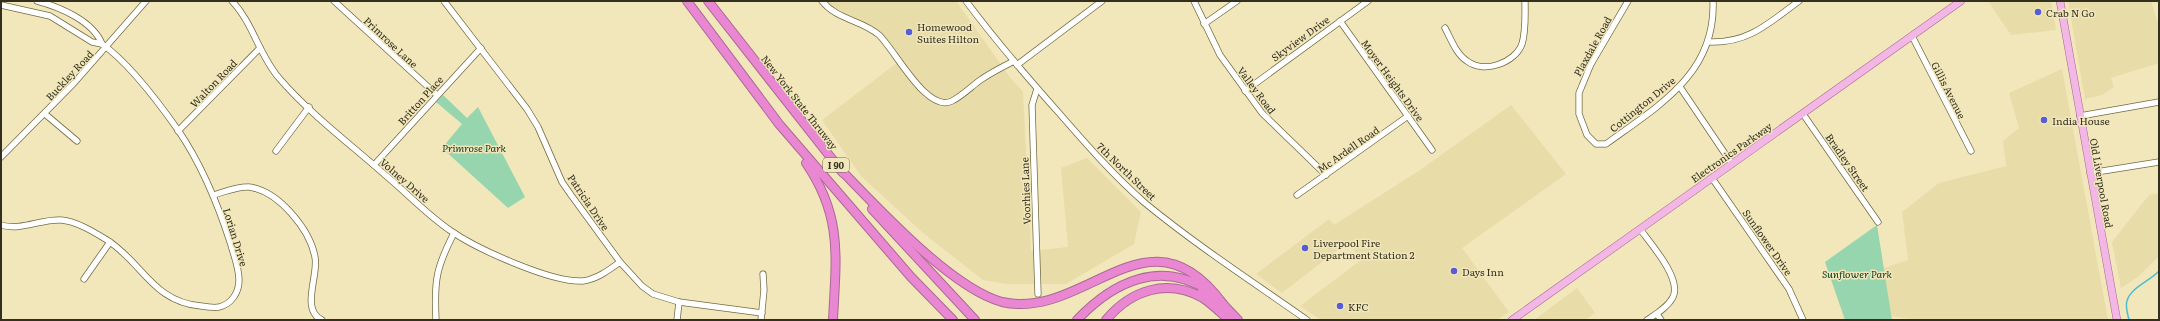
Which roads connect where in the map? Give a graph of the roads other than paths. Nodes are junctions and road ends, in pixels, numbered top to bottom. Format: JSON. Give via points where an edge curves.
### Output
{"nodes":[{"id":1,"x":37,"y":1,"type":"edge"},
{"id":2,"x":146,"y":1,"type":"edge"},
{"id":3,"x":232,"y":1,"type":"edge"},
{"id":4,"x":334,"y":1,"type":"edge"},
{"id":5,"x":444,"y":1,"type":"edge"},
{"id":6,"x":687,"y":1,"type":"edge"},
{"id":7,"x":708,"y":1,"type":"edge"},
{"id":8,"x":822,"y":1,"type":"edge"},
{"id":9,"x":966,"y":1,"type":"edge"},
{"id":10,"x":1102,"y":1,"type":"edge"},
{"id":11,"x":1194,"y":1,"type":"edge"},
{"id":12,"x":1237,"y":1,"type":"edge"},
{"id":13,"x":1368,"y":1,"type":"edge"},
{"id":14,"x":1525,"y":1,"type":"edge"},
{"id":15,"x":1628,"y":1,"type":"edge"},
{"id":16,"x":1713,"y":1,"type":"edge"},
{"id":17,"x":1800,"y":1,"type":"edge"},
{"id":18,"x":2060,"y":1,"type":"edge"},
{"id":19,"x":1958,"y":2,"type":"edge"},
{"id":20,"x":1,"y":5,"type":"edge"},
{"id":21,"x":55,"y":7,"type":"junction"},
{"id":22,"x":50,"y":16,"type":"junction"},
{"id":23,"x":1340,"y":21,"type":"junction"},
{"id":24,"x":1204,"y":24,"type":"junction"},
{"id":25,"x":1445,"y":28,"type":"dead end"},
{"id":26,"x":1912,"y":36,"type":"junction"},
{"id":27,"x":1708,"y":42,"type":"junction"},
{"id":28,"x":104,"y":46,"type":"junction"},
{"id":29,"x":260,"y":48,"type":"junction"},
{"id":30,"x":481,"y":48,"type":"junction"},
{"id":31,"x":1015,"y":63,"type":"junction"},
{"id":32,"x":1680,"y":87,"type":"junction"},
{"id":33,"x":1037,"y":89,"type":"junction"},
{"id":34,"x":1245,"y":91,"type":"junction"},
{"id":35,"x":437,"y":95,"type":"junction"},
{"id":36,"x":2159,"y":102,"type":"edge"},
{"id":37,"x":309,"y":107,"type":"junction"},
{"id":38,"x":45,"y":114,"type":"junction"},
{"id":39,"x":1803,"y":114,"type":"junction"},
{"id":40,"x":1408,"y":116,"type":"junction"},
{"id":41,"x":2080,"y":116,"type":"junction"},
{"id":42,"x":779,"y":124,"type":"junction"},
{"id":43,"x":178,"y":131,"type":"junction"},
{"id":44,"x":77,"y":141,"type":"dead end"},
{"id":45,"x":1596,"y":144,"type":"joint"},
{"id":46,"x":1432,"y":150,"type":"dead end"},
{"id":47,"x":276,"y":151,"type":"dead end"},
{"id":48,"x":1971,"y":151,"type":"dead end"},
{"id":49,"x":1,"y":158,"type":"edge"},
{"id":50,"x":2159,"y":162,"type":"edge"},
{"id":51,"x":1732,"y":164,"type":"junction"},
{"id":52,"x":374,"y":165,"type":"junction"},
{"id":53,"x":840,"y":169,"type":"junction"},
{"id":54,"x":2090,"y":173,"type":"junction"},
{"id":55,"x":1326,"y":175,"type":"junction"},
{"id":56,"x":1712,"y":178,"type":"junction"},
{"id":57,"x":214,"y":195,"type":"junction"},
{"id":58,"x":1298,"y":195,"type":"dead end"},
{"id":59,"x":1878,"y":222,"type":"dead end"},
{"id":60,"x":1,"y":225,"type":"edge"},
{"id":61,"x":1640,"y":229,"type":"junction"},
{"id":62,"x":454,"y":233,"type":"junction"},
{"id":63,"x":110,"y":242,"type":"junction"},
{"id":64,"x":620,"y":262,"type":"junction"},
{"id":65,"x":763,"y":274,"type":"dead end"},
{"id":66,"x":84,"y":279,"type":"dead end"},
{"id":67,"x":1038,"y":294,"type":"dead end"},
{"id":68,"x":679,"y":302,"type":"junction"},
{"id":69,"x":1223,"y":304,"type":"junction"},
{"id":70,"x":762,"y":313,"type":"junction"},
{"id":71,"x":1657,"y":314,"type":"junction"},
{"id":72,"x":322,"y":320,"type":"edge"},
{"id":73,"x":436,"y":320,"type":"edge"},
{"id":74,"x":676,"y":320,"type":"edge"},
{"id":75,"x":761,"y":320,"type":"edge"},
{"id":76,"x":833,"y":320,"type":"edge"},
{"id":77,"x":953,"y":320,"type":"edge"},
{"id":78,"x":974,"y":320,"type":"edge"},
{"id":79,"x":1077,"y":320,"type":"edge"},
{"id":80,"x":1083,"y":320,"type":"edge"},
{"id":81,"x":1106,"y":320,"type":"edge"},
{"id":82,"x":1230,"y":320,"type":"edge"},
{"id":83,"x":1238,"y":320,"type":"edge"},
{"id":84,"x":1307,"y":320,"type":"edge"},
{"id":85,"x":1512,"y":320,"type":"edge"},
{"id":86,"x":1647,"y":320,"type":"edge"},
{"id":87,"x":1661,"y":320,"type":"edge"},
{"id":88,"x":1803,"y":320,"type":"edge"},
{"id":89,"x":2117,"y":320,"type":"edge"}],
"edges":[{"from":1,"to":21,"type":"street","name":"Lorian Drive"},
{"from":2,"to":28,"type":"street","name":"Buckley Road"},
{"from":3,"to":29,"type":"street","name":"Volney Drive","via":[[245,18]]},
{"from":4,"to":35,"type":"street","name":"Primrose Lane"},
{"from":5,"to":30,"type":"street","name":"Patricia Drive"},
{"from":6,"to":42,"type":"highway","number":"I 90"},
{"from":7,"to":53,"type":"highway","name":"New York State Thruway","number":"I 90"},
{"from":8,"to":31,"type":"street","via":[[844,18],[866,26],[878,34],[922,90],[937,102],[952,101],[993,72]]},
{"from":9,"to":31,"type":"street","name":"7th North Street"},
{"from":10,"to":31,"type":"street"},
{"from":11,"to":24,"type":"street","name":"Valley Road"},
{"from":12,"to":24,"type":"street"},
{"from":13,"to":23,"type":"street","name":"Skyview Drive"},
{"from":14,"to":25,"type":"street","via":[[1524,35],[1521,45],[1511,58],[1497,65],[1482,66],[1466,61]]},
{"from":15,"to":45,"type":"street","name":"Plaxdale Road","via":[[1591,64],[1579,93],[1578,114],[1587,135]]},
{"from":16,"to":27,"type":"street","name":"Cottington Drive"},
{"from":17,"to":27,"type":"street","via":[[1749,36],[1723,43]]},
{"from":18,"to":41,"type":"main road","name":"Old Liverpool Road"},
{"from":19,"to":26,"type":"main road","name":"Electronics Parkway"},
{"from":20,"to":22,"type":"street"},
{"from":21,"to":22,"type":"street"},
{"from":21,"to":28,"type":"street","name":"Lorian Drive","via":[[98,34]]},
{"from":22,"to":28,"type":"street","via":[[92,42]]},
{"from":23,"to":34,"type":"street","name":"Skyview Drive"},
{"from":23,"to":40,"type":"street","name":"Moyer Heights Drive"},
{"from":24,"to":34,"type":"street","name":"Valley Road","via":[[1220,55]]},
{"from":26,"to":39,"type":"main road","name":"Electronics Parkway"},
{"from":26,"to":48,"type":"street","name":"Gillis Avenue"},
{"from":27,"to":32,"type":"street","name":"Cottington Drive"},
{"from":28,"to":38,"type":"street","name":"Buckley Road"},
{"from":28,"to":43,"type":"street","name":"Lorian Drive","via":[[152,96]]},
{"from":29,"to":37,"type":"street","name":"Volney Drive","via":[[278,77]]},
{"from":29,"to":43,"type":"street","name":"Walton Road"},
{"from":30,"to":35,"type":"street","name":"Britton Place"},
{"from":30,"to":64,"type":"street","name":"Patricia Drive","via":[[527,109],[538,127],[562,182]]},
{"from":31,"to":33,"type":"street","name":"7th North Street"},
{"from":32,"to":45,"type":"street","name":"Cottington Drive","via":[[1606,144]]},
{"from":32,"to":51,"type":"street"},
{"from":33,"to":67,"type":"street","name":"Voorhies Lane","via":[[1032,105]]},
{"from":33,"to":84,"type":"street","name":"7th North Street","via":[[1101,160],[1144,202]]},
{"from":34,"to":55,"type":"street","name":"Valley Road","via":[[1280,132]]},
{"from":35,"to":52,"type":"street","name":"Britton Place"},
{"from":36,"to":41,"type":"street"},
{"from":37,"to":47,"type":"street"},
{"from":37,"to":52,"type":"street","name":"Volney Drive"},
{"from":38,"to":44,"type":"street"},
{"from":38,"to":49,"type":"street","name":"Buckley Road"},
{"from":39,"to":51,"type":"main road","name":"Electronics Parkway"},
{"from":39,"to":59,"type":"street","name":"Bradley Street"},
{"from":40,"to":46,"type":"street","name":"Moyer Heights Drive"},
{"from":40,"to":55,"type":"street","name":"Mc Ardell Road"},
{"from":41,"to":54,"type":"main road","name":"Old Liverpool Road"},
{"from":42,"to":76,"type":"highway","via":[[816,178],[832,219],[836,258]]},
{"from":42,"to":77,"type":"highway","number":"I 90","via":[[911,277]]},
{"from":43,"to":57,"type":"street","name":"Lorian Drive"},
{"from":50,"to":54,"type":"street"},
{"from":51,"to":56,"type":"main road","name":"Electronics Parkway"},
{"from":52,"to":62,"type":"street","name":"Volney Drive"},
{"from":53,"to":69,"type":"highway","via":[[944,268],[986,296],[1002,302],[1033,305],[1051,302],[1125,268],[1157,263],[1187,271],[1203,281]]},
{"from":53,"to":78,"type":"highway","name":"New York State Thruway","number":"I 90","via":[[906,248]]},
{"from":54,"to":89,"type":"main road","name":"Old Liverpool Road"},
{"from":55,"to":58,"type":"street","name":"Mc Ardell Road"},
{"from":56,"to":61,"type":"main road","name":"Electronics Parkway"},
{"from":56,"to":88,"type":"street","name":"Sunflower Drive","via":[[1789,289]]},
{"from":57,"to":63,"type":"street","name":"Lorian Drive","via":[[239,278],[237,292],[224,305],[212,308],[177,302],[155,286]]},
{"from":57,"to":72,"type":"street","via":[[238,187],[249,187],[266,193],[292,215],[303,228],[313,247],[316,268],[311,304],[316,316]]},
{"from":60,"to":63,"type":"street","name":"Lorian Drive","via":[[20,227],[52,221],[69,222]]},
{"from":61,"to":71,"type":"street","via":[[1666,266],[1674,283],[1674,296]]},
{"from":61,"to":85,"type":"main road","name":"Electronics Parkway"},
{"from":62,"to":64,"type":"street","name":"Volney Drive","via":[[498,255],[557,279],[590,279]]},
{"from":62,"to":73,"type":"street","via":[[437,272]]},
{"from":63,"to":66,"type":"street"},
{"from":64,"to":68,"type":"street","name":"Patricia Drive","via":[[653,294]]},
{"from":65,"to":70,"type":"street"},
{"from":68,"to":70,"type":"street","name":"Patricia Drive"},
{"from":68,"to":74,"type":"street"},
{"from":69,"to":79,"type":"highway","via":[[1212,293],[1191,281],[1155,275],[1138,278],[1113,290]]},
{"from":69,"to":83,"type":"highway"},
{"from":70,"to":75,"type":"street"},
{"from":71,"to":86,"type":"street"},
{"from":71,"to":87,"type":"street"},
{"from":80,"to":82,"type":"highway","via":[[1118,292],[1145,281],[1161,279],[1185,283],[1201,291],[1212,299]]},
{"from":81,"to":82,"type":"highway","via":[[1117,307],[1131,297],[1143,292],[1170,288],[1202,298]]}]}
